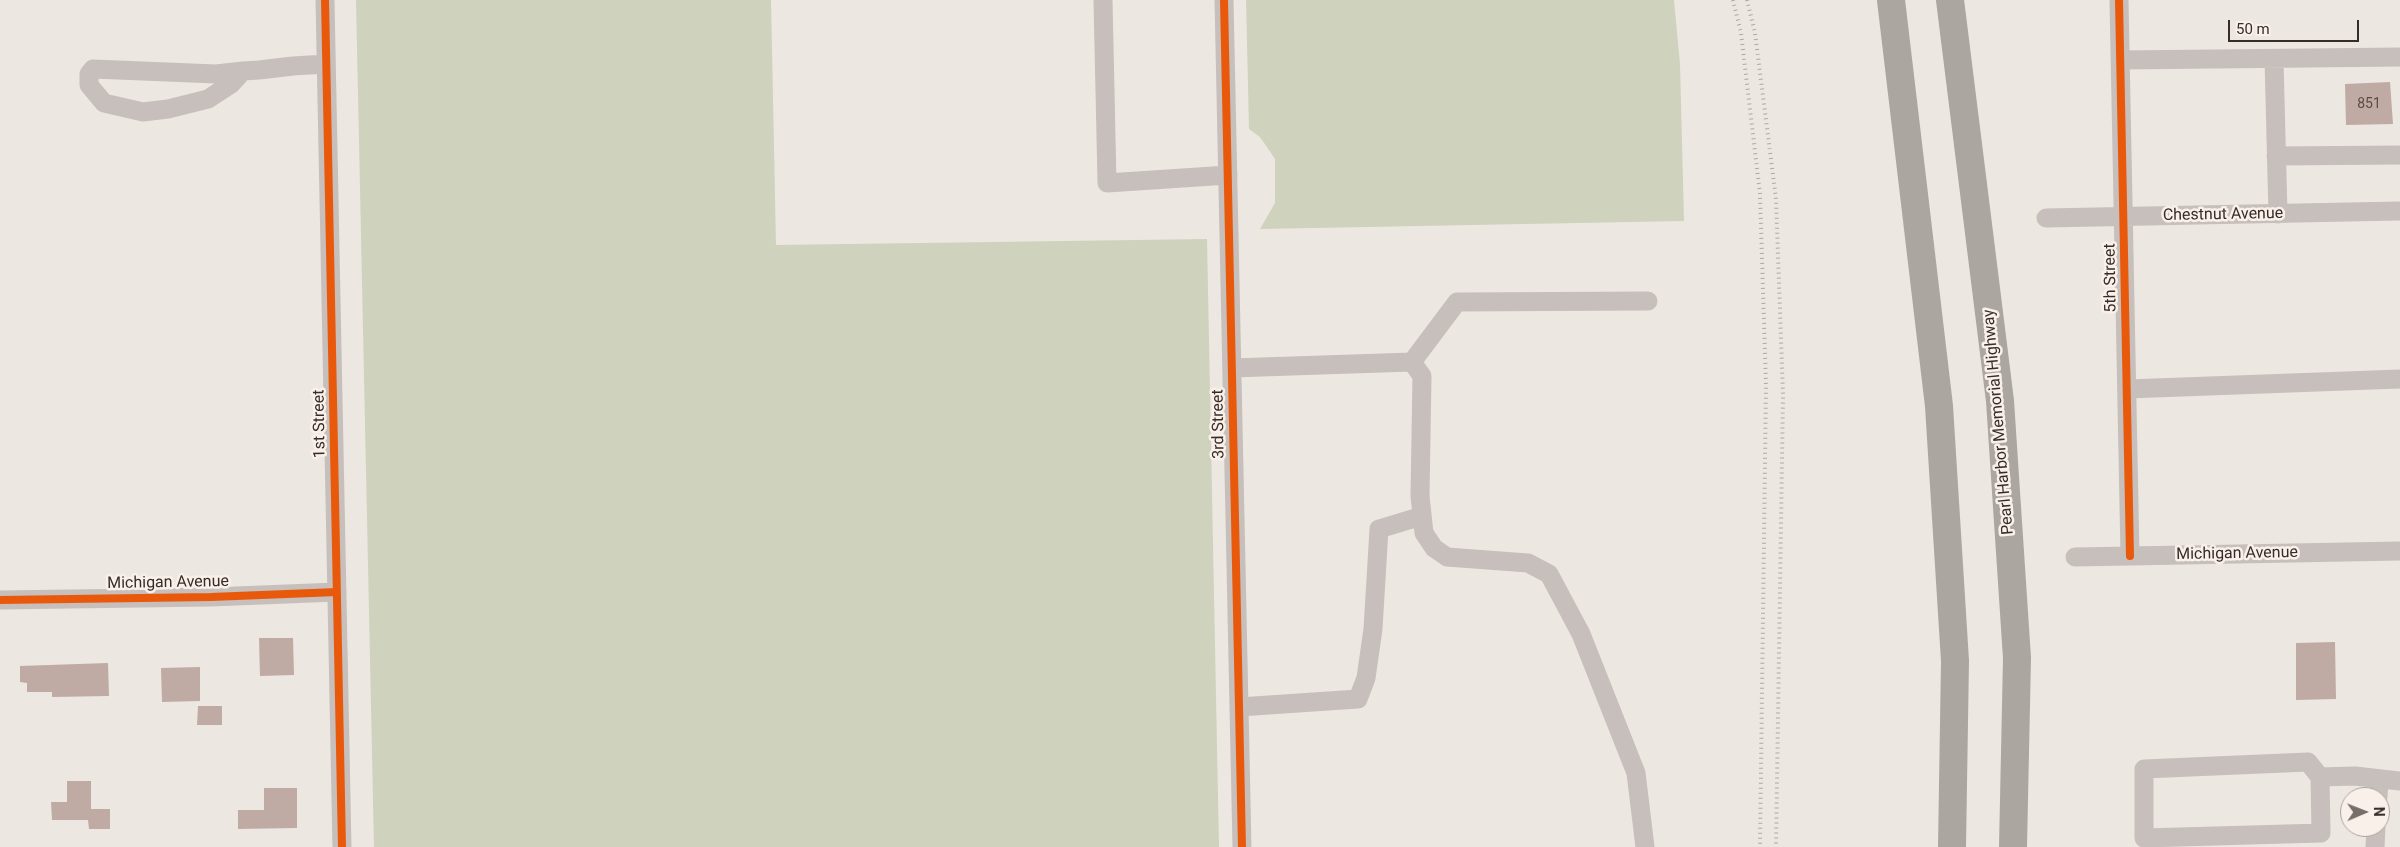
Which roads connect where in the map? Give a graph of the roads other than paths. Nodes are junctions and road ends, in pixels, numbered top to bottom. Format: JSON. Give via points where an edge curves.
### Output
{"nodes":[{"id":1,"x":325,"y":0,"type":"edge"},
{"id":2,"x":1102,"y":0,"type":"edge"},
{"id":3,"x":1224,"y":0,"type":"edge"},
{"id":4,"x":1892,"y":0,"type":"edge"},
{"id":5,"x":1950,"y":0,"type":"edge"},
{"id":6,"x":2120,"y":0,"type":"edge"},
{"id":7,"x":2400,"y":57,"type":"edge"},
{"id":8,"x":2121,"y":60,"type":"junction"},
{"id":9,"x":2274,"y":60,"type":"junction"},
{"id":10,"x":326,"y":64,"type":"junction"},
{"id":11,"x":242,"y":71,"type":"junction"},
{"id":12,"x":2400,"y":155,"type":"edge"},
{"id":13,"x":2276,"y":156,"type":"junction"},
{"id":14,"x":1228,"y":175,"type":"junction"},
{"id":15,"x":2400,"y":211,"type":"edge"},
{"id":16,"x":2278,"y":214,"type":"junction"},
{"id":17,"x":2124,"y":217,"type":"junction"},
{"id":18,"x":2046,"y":218,"type":"dead end"},
{"id":19,"x":1648,"y":301,"type":"dead end"},
{"id":20,"x":1412,"y":362,"type":"junction"},
{"id":21,"x":1232,"y":368,"type":"junction"},
{"id":22,"x":2400,"y":379,"type":"edge"},
{"id":23,"x":2127,"y":389,"type":"junction"},
{"id":24,"x":1422,"y":516,"type":"junction"},
{"id":25,"x":2400,"y":551,"type":"edge"},
{"id":26,"x":2130,"y":556,"type":"junction"},
{"id":27,"x":2074,"y":558,"type":"dead end"},
{"id":28,"x":337,"y":592,"type":"junction"},
{"id":29,"x":0,"y":600,"type":"edge"},
{"id":30,"x":1239,"y":707,"type":"junction"},
{"id":31,"x":2320,"y":776,"type":"junction"},
{"id":32,"x":2400,"y":781,"type":"edge"},
{"id":33,"x":2377,"y":787,"type":"edge"},
{"id":34,"x":2382,"y":787,"type":"edge"},
{"id":35,"x":342,"y":847,"type":"edge"},
{"id":36,"x":1242,"y":847,"type":"edge"},
{"id":37,"x":1646,"y":847,"type":"edge"},
{"id":38,"x":1952,"y":847,"type":"edge"},
{"id":39,"x":2013,"y":847,"type":"edge"}],
"edges":[{"from":1,"to":10,"type":"street","name":"1st Street"},
{"from":2,"to":14,"type":"street","via":[[1107,183]]},
{"from":3,"to":14,"type":"street","name":"3rd Street"},
{"from":4,"to":38,"type":"highway","via":[[1938,406],[1955,661]]},
{"from":5,"to":39,"type":"highway","name":"Pearl Harbor Memorial Highway","via":[[2000,401],[2018,658]]},
{"from":6,"to":8,"type":"street","name":"5th Street"},
{"from":7,"to":9,"type":"street"},
{"from":8,"to":9,"type":"street"},
{"from":8,"to":17,"type":"street","name":"5th Street"},
{"from":9,"to":13,"type":"street"},
{"from":10,"to":11,"type":"street"},
{"from":10,"to":28,"type":"street","name":"1st Street"},
{"from":11,"to":11,"type":"street","via":[[194,74],[104,68],[93,69],[89,84],[104,104],[142,112],[208,100]]},
{"from":12,"to":13,"type":"street"},
{"from":13,"to":16,"type":"street"},
{"from":14,"to":21,"type":"street","name":"3rd Street"},
{"from":15,"to":16,"type":"street","name":"Chestnut Avenue"},
{"from":16,"to":17,"type":"street","name":"Chestnut Avenue"},
{"from":17,"to":18,"type":"street","name":"Chestnut Avenue"},
{"from":17,"to":23,"type":"street","name":"5th Street"},
{"from":19,"to":20,"type":"street","via":[[1456,302]]},
{"from":20,"to":21,"type":"street"},
{"from":20,"to":24,"type":"street","via":[[1422,376]]},
{"from":21,"to":30,"type":"street","name":"3rd Street"},
{"from":22,"to":23,"type":"street"},
{"from":23,"to":26,"type":"street","name":"5th Street"},
{"from":24,"to":30,"type":"street","via":[[1379,529],[1373,629],[1366,678],[1358,699]]},
{"from":24,"to":37,"type":"street","via":[[1424,533],[1434,548],[1447,556],[1528,563],[1549,574],[1581,634],[1636,773]]},
{"from":25,"to":26,"type":"street","name":"Michigan Avenue"},
{"from":26,"to":27,"type":"street","name":"Michigan Avenue"},
{"from":28,"to":29,"type":"street","name":"Michigan Avenue"},
{"from":28,"to":35,"type":"street","name":"1st Street"},
{"from":30,"to":36,"type":"street","name":"3rd Street"},
{"from":31,"to":31,"type":"street","via":[[2308,762],[2144,769],[2144,838],[2321,833]]},
{"from":31,"to":33,"type":"street","via":[[2355,776]]},
{"from":32,"to":34,"type":"street"}]}
